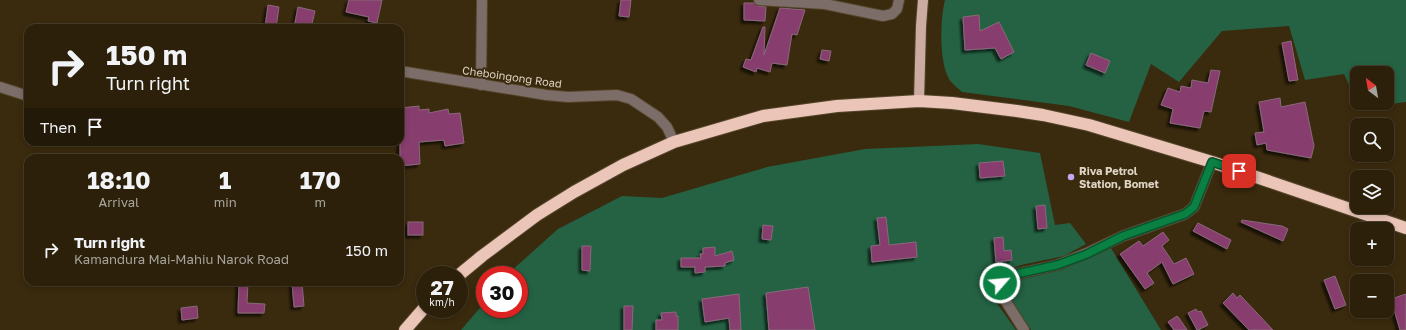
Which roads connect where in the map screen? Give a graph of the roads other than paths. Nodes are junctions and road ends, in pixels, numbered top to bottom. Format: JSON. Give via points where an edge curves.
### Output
{"nodes":[{"id":1,"x":482,"y":0,"type":"edge"},
{"id":2,"x":759,"y":0,"type":"edge"},
{"id":3,"x":899,"y":0,"type":"edge"},
{"id":4,"x":923,"y":0,"type":"edge"},
{"id":5,"x":404,"y":72,"type":"edge"},
{"id":6,"x":481,"y":85,"type":"junction"},
{"id":7,"x":0,"y":87,"type":"edge"},
{"id":8,"x":24,"y":95,"type":"edge"},
{"id":9,"x":919,"y":101,"type":"junction"},
{"id":10,"x":674,"y":142,"type":"junction"},
{"id":11,"x":1212,"y":162,"type":"junction"},
{"id":12,"x":1406,"y":228,"type":"edge"},
{"id":13,"x":468,"y":268,"type":"edge"},
{"id":14,"x":416,"y":317,"type":"edge"},
{"id":15,"x":405,"y":330,"type":"edge"},
{"id":16,"x":1024,"y":330,"type":"edge"}],
"edges":[{"from":1,"to":6,"type":"street"},
{"from":2,"to":3,"type":"street","via":[[825,4],[883,16],[892,14],[897,9]]},
{"from":4,"to":9,"type":"main road"},
{"from":5,"to":6,"type":"street","name":"Cheboingong Road"},
{"from":6,"to":10,"type":"street","name":"Cheboingong Road","via":[[568,97],[624,97],[658,117],[667,127]]},
{"from":7,"to":8,"type":"street"},
{"from":9,"to":10,"type":"highway","via":[[837,106],[763,116]]},
{"from":9,"to":11,"type":"highway","via":[[1043,115],[1089,125]]},
{"from":10,"to":13,"type":"highway","via":[[623,166],[537,214]]},
{"from":11,"to":12,"type":"highway"},
{"from":11,"to":16,"type":"street","via":[[1194,207],[1185,214],[1123,236],[1057,265],[1012,275],[1000,283],[1002,297]]},
{"from":14,"to":15,"type":"highway"}]}
